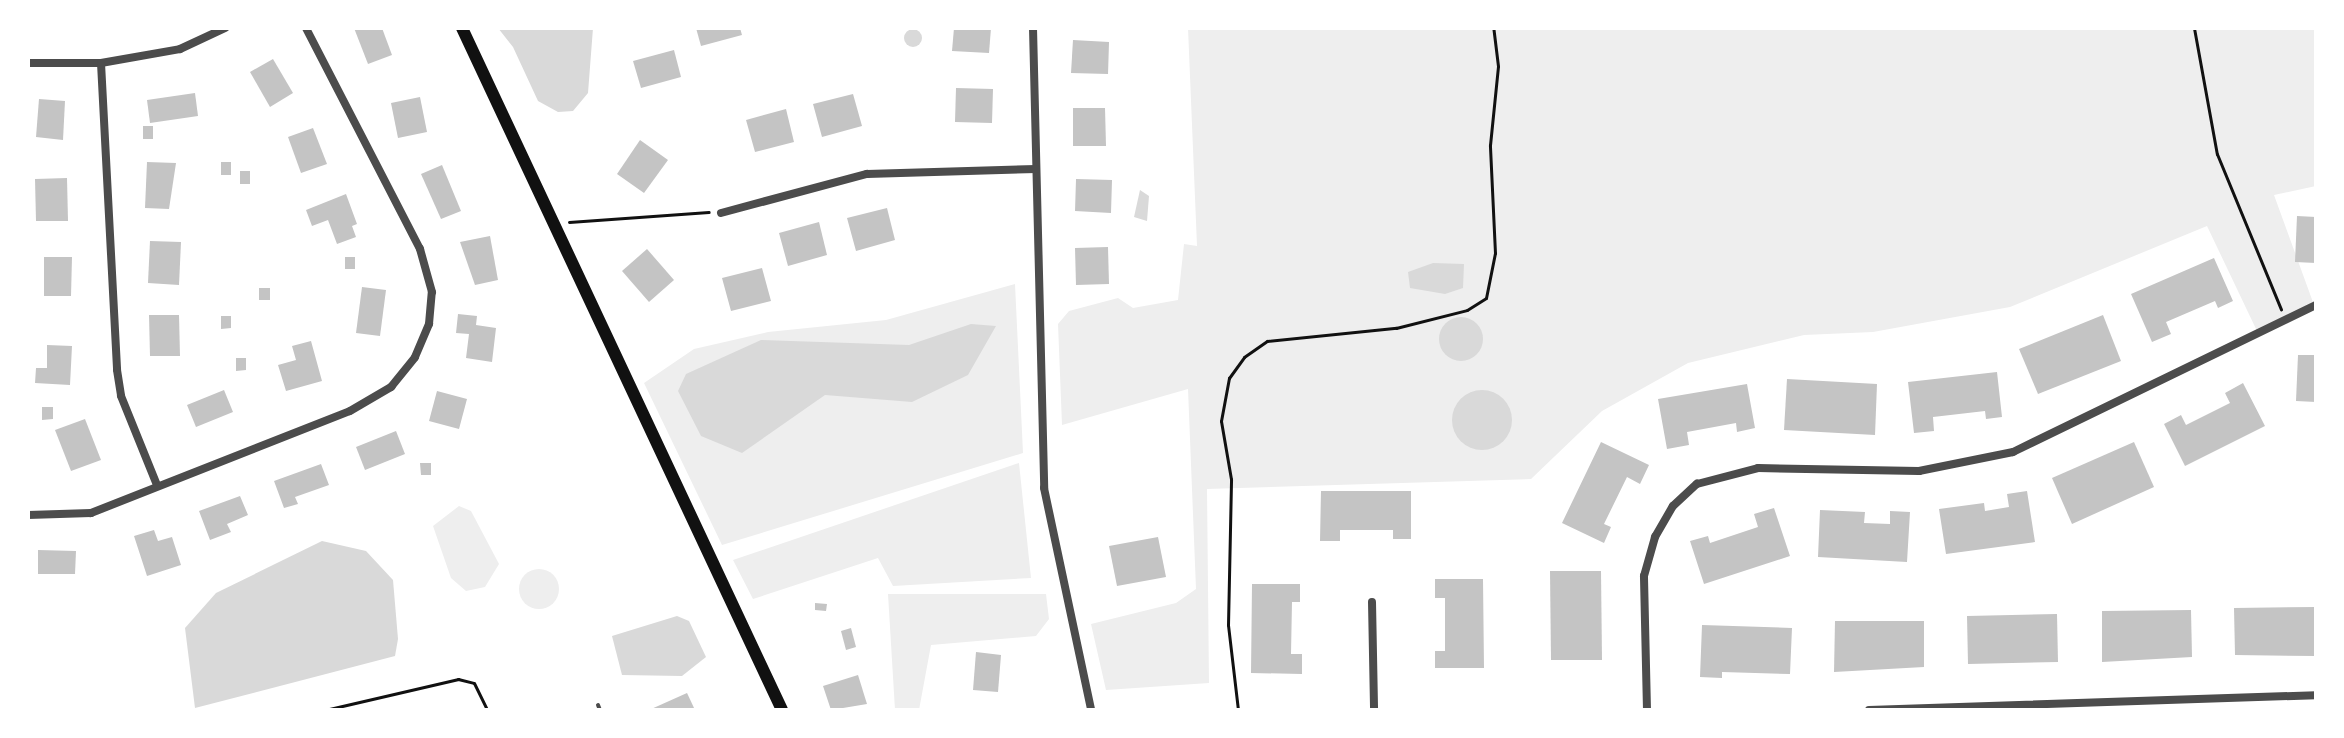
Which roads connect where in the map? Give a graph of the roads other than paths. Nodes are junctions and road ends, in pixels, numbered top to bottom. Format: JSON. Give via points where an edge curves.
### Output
{"nodes":[{"id":1,"x":225,"y":28,"type":"edge"},
{"id":2,"x":306,"y":28,"type":"edge"},
{"id":3,"x":462,"y":28,"type":"edge"},
{"id":4,"x":1033,"y":28,"type":"edge"},
{"id":5,"x":28,"y":63,"type":"edge"},
{"id":6,"x":101,"y":63,"type":"junction"},
{"id":7,"x":1036,"y":169,"type":"junction"},
{"id":8,"x":721,"y":213,"type":"road end"},
{"id":9,"x":2316,"y":305,"type":"edge"},
{"id":10,"x":157,"y":485,"type":"junction"},
{"id":11,"x":28,"y":515,"type":"edge"},
{"id":12,"x":1372,"y":602,"type":"dead end"},
{"id":13,"x":2316,"y":695,"type":"edge"},
{"id":14,"x":1981,"y":708,"type":"edge"},
{"id":15,"x":782,"y":710,"type":"edge"},
{"id":16,"x":1091,"y":710,"type":"edge"},
{"id":17,"x":1374,"y":710,"type":"edge"},
{"id":18,"x":1647,"y":710,"type":"edge"},
{"id":19,"x":1869,"y":710,"type":"edge"}],
"edges":[{"from":1,"to":6,"type":"street","via":[[180,49]]},
{"from":2,"to":10,"type":"street","via":[[420,249],[432,292],[424,340],[405,372],[376,398]]},
{"from":3,"to":15,"type":"main road"},
{"from":4,"to":7,"type":"street"},
{"from":5,"to":6,"type":"street"},
{"from":6,"to":10,"type":"street","via":[[117,370],[121,396]]},
{"from":7,"to":8,"type":"street","via":[[867,174]]},
{"from":7,"to":16,"type":"street","via":[[1044,488]]},
{"from":9,"to":18,"type":"street","via":[[2013,452],[1919,471],[1758,468],[1697,484],[1673,506],[1655,537],[1644,576]]},
{"from":10,"to":11,"type":"street","via":[[91,513]]},
{"from":12,"to":17,"type":"street"},
{"from":13,"to":14,"type":"street"},
{"from":14,"to":19,"type":"street"}]}
